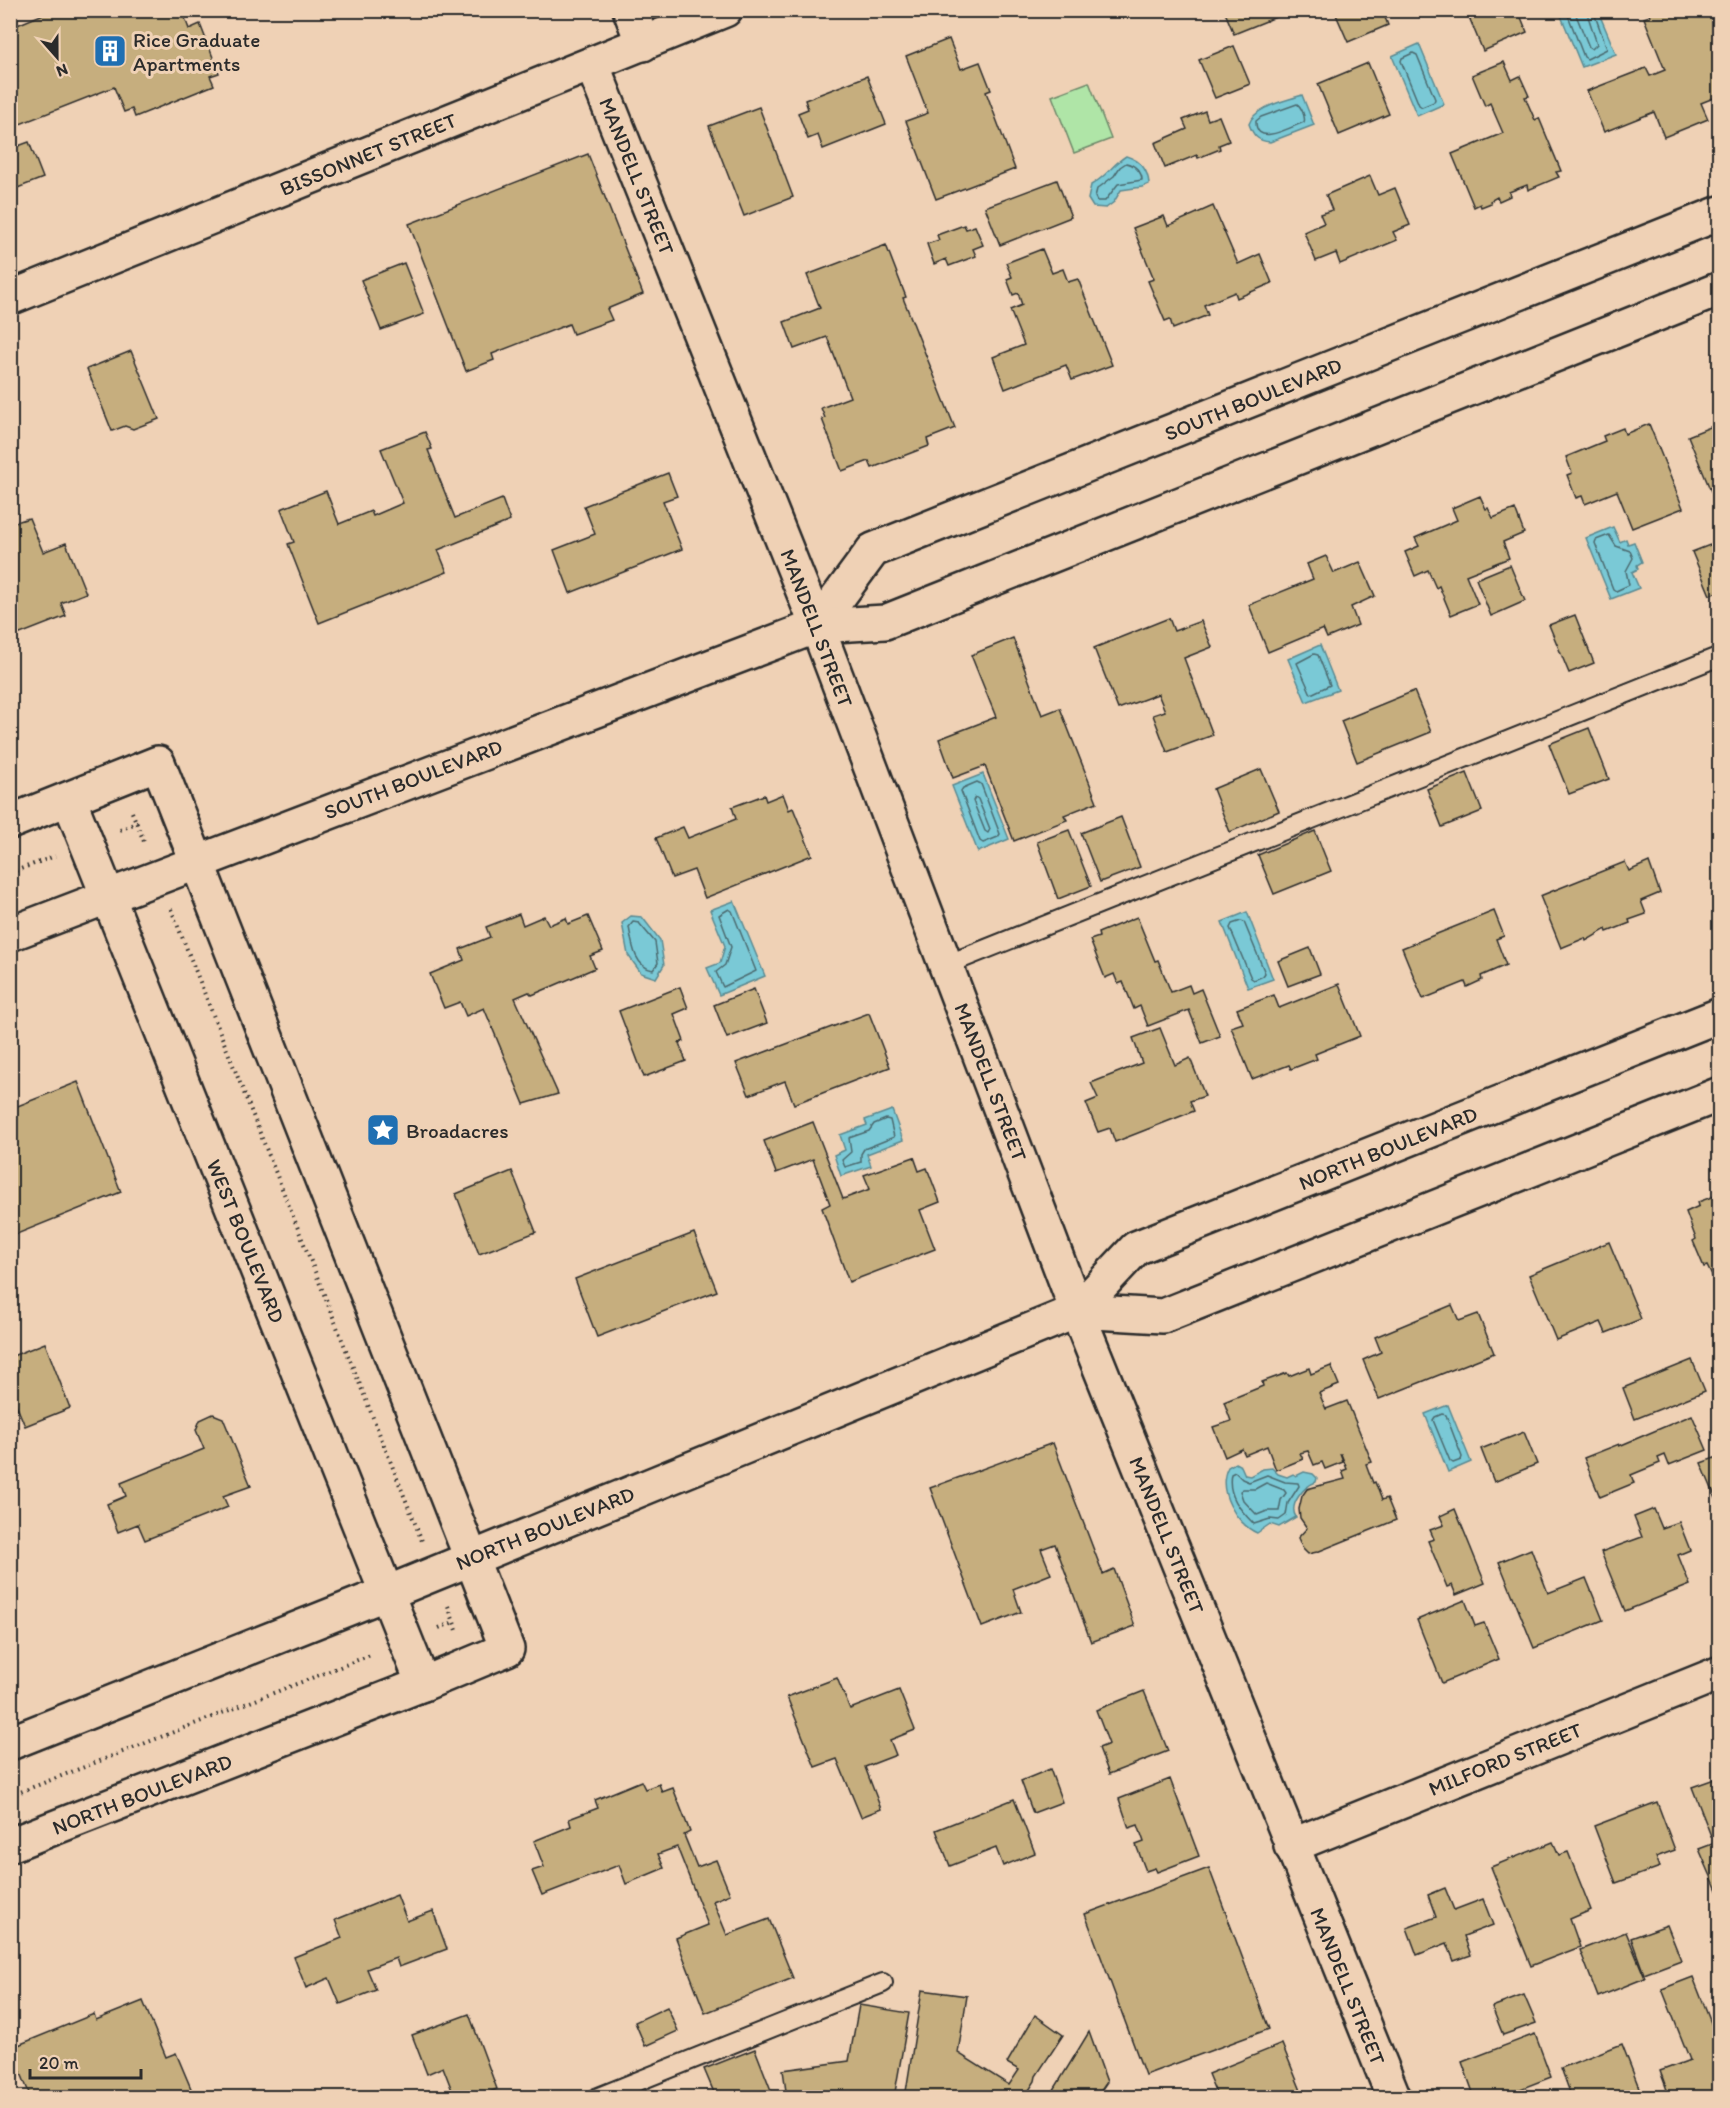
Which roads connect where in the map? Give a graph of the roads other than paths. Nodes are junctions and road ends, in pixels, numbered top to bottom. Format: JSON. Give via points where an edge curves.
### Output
{"nodes":[{"id":1,"x":630,"y":10,"type":"edge"},
{"id":2,"x":725,"y":10,"type":"edge"},
{"id":3,"x":688,"y":17,"type":"edge"},
{"id":4,"x":644,"y":44,"type":"junction"},
{"id":5,"x":592,"y":64,"type":"junction"},
{"id":6,"x":1719,"y":213,"type":"edge"},
{"id":7,"x":1719,"y":289,"type":"edge"},
{"id":8,"x":10,"y":298,"type":"edge"},
{"id":9,"x":817,"y":626,"type":"junction"},
{"id":10,"x":1719,"y":656,"type":"edge"},
{"id":11,"x":69,"y":799,"type":"junction"},
{"id":12,"x":10,"y":822,"type":"edge"},
{"id":13,"x":197,"y":861,"type":"junction"},
{"id":14,"x":108,"y":896,"type":"junction"},
{"id":15,"x":10,"y":934,"type":"edge"},
{"id":16,"x":946,"y":965,"type":"junction"},
{"id":17,"x":1719,"y":1015,"type":"edge"},
{"id":18,"x":1719,"y":1094,"type":"edge"},
{"id":19,"x":1077,"y":1311,"type":"junction"},
{"id":20,"x":471,"y":1558,"type":"junction"},
{"id":21,"x":387,"y":1593,"type":"junction"},
{"id":22,"x":1719,"y":1673,"type":"edge"},
{"id":23,"x":423,"y":1684,"type":"junction"},
{"id":24,"x":10,"y":1743,"type":"edge"},
{"id":25,"x":10,"y":1845,"type":"edge"},
{"id":26,"x":1291,"y":1845,"type":"junction"},
{"id":27,"x":883,"y":1983,"type":"dead end"},
{"id":28,"x":596,"y":2097,"type":"edge"},
{"id":29,"x":1394,"y":2097,"type":"edge"}],
"edges":[{"from":1,"to":4,"type":"street"},
{"from":2,"to":3,"type":"street","name":"BISSONNET STREET"},
{"from":3,"to":4,"type":"street","name":"BISSONNET STREET"},
{"from":4,"to":5,"type":"street","name":"BISSONNET STREET"},
{"from":5,"to":8,"type":"street","name":"BISSONNET STREET"},
{"from":5,"to":9,"type":"street","name":"MANDELL STREET"},
{"from":6,"to":9,"type":"street","name":"SOUTH BOULEVARD","via":[[873,550]]},
{"from":7,"to":9,"type":"street","name":"SOUTH BOULEVARD","via":[[885,622]]},
{"from":9,"to":13,"type":"street","name":"SOUTH BOULEVARD"},
{"from":9,"to":16,"type":"street","name":"MANDELL STREET"},
{"from":10,"to":16,"type":"lane"},
{"from":11,"to":12,"type":"street"},
{"from":11,"to":13,"type":"street","via":[[158,763]]},
{"from":11,"to":14,"type":"street","name":"WEST BOULEVARD"},
{"from":13,"to":14,"type":"street","name":"SOUTH BOULEVARD"},
{"from":13,"to":20,"type":"street"},
{"from":14,"to":15,"type":"street","name":"SOUTH BOULEVARD"},
{"from":14,"to":21,"type":"street","name":"WEST BOULEVARD"},
{"from":16,"to":19,"type":"street","name":"MANDELL STREET"},
{"from":17,"to":19,"type":"street","name":"NORTH BOULEVARD","via":[[1136,1248]]},
{"from":18,"to":19,"type":"street","name":"NORTH BOULEVARD","via":[[1163,1316]]},
{"from":19,"to":20,"type":"street","name":"NORTH BOULEVARD"},
{"from":19,"to":26,"type":"street","name":"MANDELL STREET"},
{"from":20,"to":21,"type":"street","name":"NORTH BOULEVARD"},
{"from":20,"to":23,"type":"street","name":"NORTH BOULEVARD","via":[[507,1649]]},
{"from":21,"to":23,"type":"street","name":"WEST BOULEVARD"},
{"from":21,"to":24,"type":"street","name":"NORTH BOULEVARD"},
{"from":22,"to":26,"type":"street","name":"MILFORD STREET"},
{"from":23,"to":25,"type":"street","name":"NORTH BOULEVARD"},
{"from":26,"to":29,"type":"street","name":"MANDELL STREET"},
{"from":27,"to":28,"type":"lane"}]}
